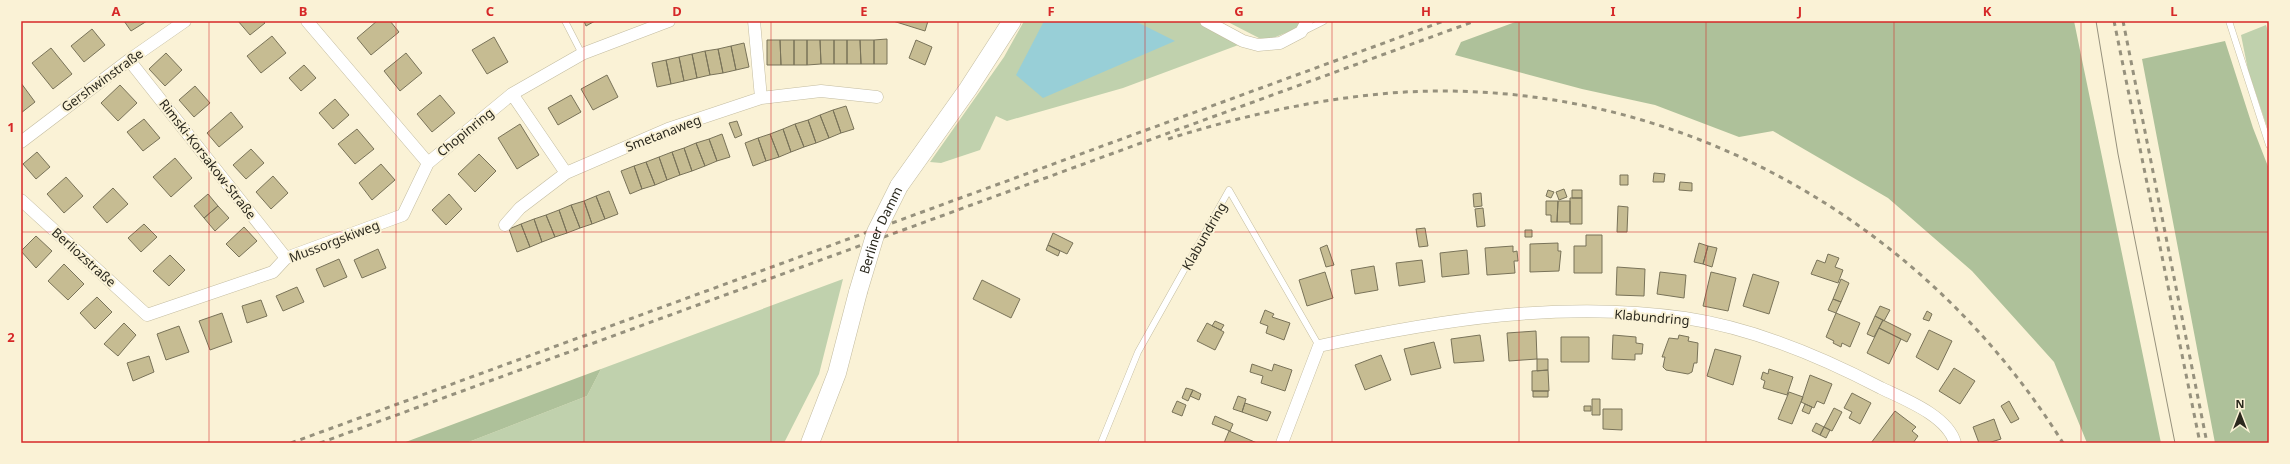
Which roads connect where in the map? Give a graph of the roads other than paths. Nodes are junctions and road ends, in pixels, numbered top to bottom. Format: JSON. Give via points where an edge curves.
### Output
{"nodes":[{"id":1,"x":185,"y":21,"type":"edge"},
{"id":2,"x":307,"y":21,"type":"edge"},
{"id":3,"x":565,"y":21,"type":"edge"},
{"id":4,"x":669,"y":21,"type":"edge"},
{"id":5,"x":754,"y":21,"type":"edge"},
{"id":6,"x":1012,"y":21,"type":"edge"},
{"id":7,"x":1206,"y":21,"type":"edge"},
{"id":8,"x":1307,"y":21,"type":"edge"},
{"id":9,"x":1324,"y":21,"type":"edge"},
{"id":10,"x":2228,"y":21,"type":"edge"},
{"id":11,"x":1301,"y":32,"type":"junction"},
{"id":12,"x":582,"y":54,"type":"junction"},
{"id":13,"x":129,"y":60,"type":"junction"},
{"id":14,"x":512,"y":94,"type":"junction"},
{"id":15,"x":877,"y":97,"type":"dead end"},
{"id":16,"x":760,"y":98,"type":"junction"},
{"id":17,"x":21,"y":142,"type":"edge"},
{"id":18,"x":2269,"y":145,"type":"edge"},
{"id":19,"x":428,"y":163,"type":"junction"},
{"id":20,"x":566,"y":173,"type":"junction"},
{"id":21,"x":21,"y":200,"type":"edge"},
{"id":22,"x":505,"y":225,"type":"dead end"},
{"id":23,"x":286,"y":258,"type":"junction"},
{"id":24,"x":147,"y":315,"type":"joint"},
{"id":25,"x":1319,"y":346,"type":"junction"},
{"id":26,"x":810,"y":443,"type":"edge"},
{"id":27,"x":1101,"y":443,"type":"edge"},
{"id":28,"x":1282,"y":443,"type":"edge"},
{"id":29,"x":1955,"y":443,"type":"edge"}],
"edges":[{"from":1,"to":13,"type":"street","name":"Gershwinstraße"},
{"from":2,"to":19,"type":"street","name":"Chopinring"},
{"from":3,"to":12,"type":"lane"},
{"from":4,"to":12,"type":"street","name":"Chopinring"},
{"from":5,"to":16,"type":"street"},
{"from":6,"to":26,"type":"main road","name":"Berliner Damm","bridge":true,"via":[[968,89],[899,186],[876,232],[837,373]]},
{"from":7,"to":11,"type":"street","via":[[1243,41],[1258,44],[1280,43]]},
{"from":8,"to":11,"type":"street"},
{"from":9,"to":11,"type":"lane"},
{"from":10,"to":18,"type":"lane"},
{"from":12,"to":14,"type":"street","name":"Chopinring"},
{"from":13,"to":17,"type":"street","name":"Gershwinstraße"},
{"from":13,"to":23,"type":"street","name":"Rimski-Korsakow-Straße"},
{"from":14,"to":19,"type":"street","name":"Chopinring"},
{"from":14,"to":20,"type":"street"},
{"from":15,"to":16,"type":"street","name":"Smetanaweg","via":[[821,91]]},
{"from":16,"to":20,"type":"street","name":"Smetanaweg","via":[[668,129]]},
{"from":19,"to":23,"type":"street","name":"Mussorgskiweg","via":[[403,215]]},
{"from":20,"to":22,"type":"street","name":"Smetanaweg","via":[[520,208]]},
{"from":21,"to":24,"type":"street","name":"Berliozstraße"},
{"from":23,"to":24,"type":"street","name":"Mussorgskiweg","via":[[273,272]]},
{"from":25,"to":27,"type":"lane","name":"Klabundring","via":[[1229,190],[1138,352]]},
{"from":25,"to":28,"type":"street"},
{"from":25,"to":29,"type":"street","name":"Klabundring","via":[[1451,321],[1531,314],[1629,312],[1686,318],[1766,338],[1857,375],[1916,405],[1942,422]]}]}
